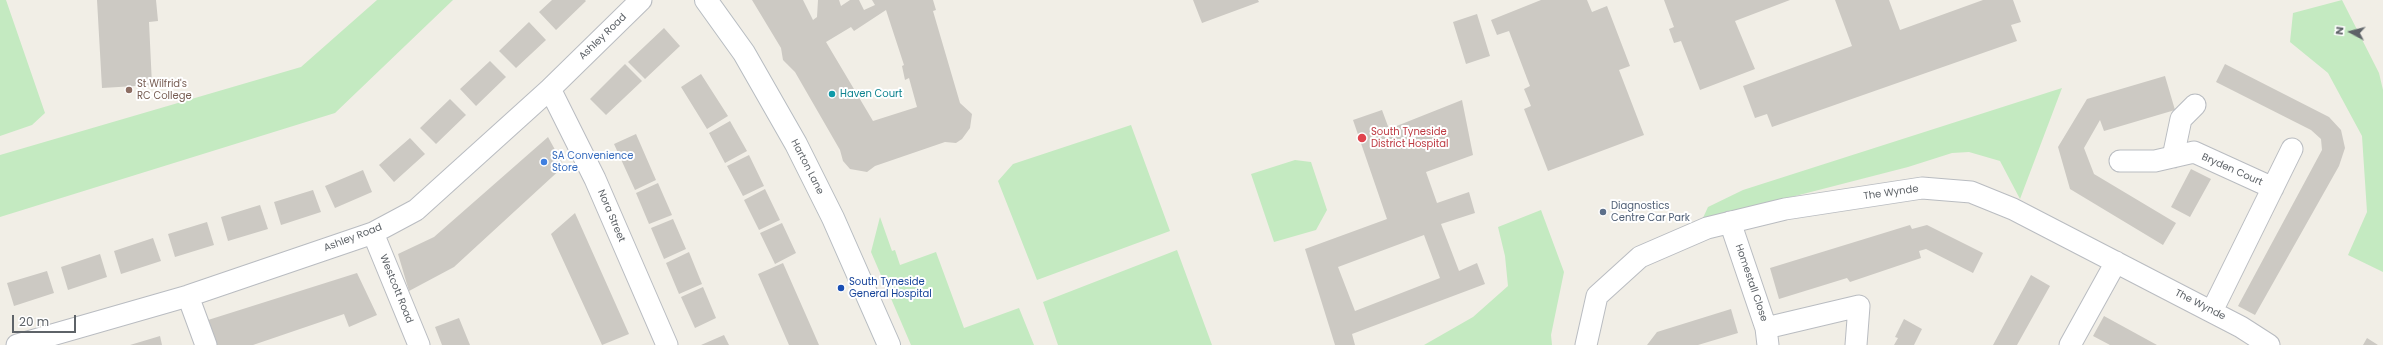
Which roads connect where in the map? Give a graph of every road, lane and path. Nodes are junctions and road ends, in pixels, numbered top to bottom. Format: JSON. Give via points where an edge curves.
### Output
{"nodes":[{"id":1,"x":641,"y":0,"type":"edge"},
{"id":2,"x":706,"y":0,"type":"edge"},
{"id":3,"x":550,"y":89,"type":"junction"},
{"id":4,"x":2195,"y":105,"type":"dead end"},
{"id":5,"x":2292,"y":149,"type":"dead end"},
{"id":6,"x":2173,"y":157,"type":"junction"},
{"id":7,"x":2120,"y":161,"type":"dead end"},
{"id":8,"x":2273,"y":188,"type":"junction"},
{"id":9,"x":1730,"y":222,"type":"junction"},
{"id":10,"x":373,"y":233,"type":"junction"},
{"id":11,"x":2116,"y":262,"type":"junction"},
{"id":12,"x":188,"y":296,"type":"junction"},
{"id":13,"x":2212,"y":311,"type":"junction"},
{"id":14,"x":1767,"y":336,"type":"edge"},
{"id":15,"x":17,"y":345,"type":"edge"},
{"id":16,"x":206,"y":345,"type":"edge"},
{"id":17,"x":419,"y":345,"type":"edge"},
{"id":18,"x":667,"y":345,"type":"edge"},
{"id":19,"x":889,"y":345,"type":"edge"},
{"id":20,"x":1586,"y":345,"type":"edge"},
{"id":21,"x":1856,"y":345,"type":"edge"},
{"id":22,"x":2070,"y":345,"type":"edge"},
{"id":23,"x":2270,"y":345,"type":"edge"}],
"edges":[{"from":1,"to":3,"type":"street","name":"Ashley Road"},
{"from":2,"to":19,"type":"street","name":"Harton Lane","via":[[744,53],[796,144],[833,218]]},
{"from":3,"to":10,"type":"street","name":"Ashley Road","via":[[416,210]]},
{"from":3,"to":18,"type":"street","name":"Nora Street","via":[[595,179]]},
{"from":4,"to":6,"type":"street","via":[[2181,119]]},
{"from":5,"to":8,"type":"street","name":"Bryden Court"},
{"from":6,"to":7,"type":"street","name":"Bryden Court","via":[[2155,161]]},
{"from":6,"to":8,"type":"street","name":"Bryden Court","via":[[2194,152]]},
{"from":8,"to":13,"type":"street","name":"Bryden Court"},
{"from":9,"to":11,"type":"street","name":"The Wynde","via":[[1785,209],[1922,188],[1970,192],[2017,211]]},
{"from":9,"to":14,"type":"street","name":"Homestall Close"},
{"from":9,"to":20,"type":"street","name":"The Wynde","via":[[1707,228],[1640,257],[1597,296]]},
{"from":10,"to":12,"type":"street","name":"Ashley Road"},
{"from":10,"to":17,"type":"street","name":"Westcott Road"},
{"from":11,"to":13,"type":"street","name":"The Wynde"},
{"from":11,"to":22,"type":"street"},
{"from":12,"to":15,"type":"street","name":"Ashley Road"},
{"from":12,"to":16,"type":"street"},
{"from":13,"to":23,"type":"street","name":"The Wynde"},
{"from":14,"to":21,"type":"street","via":[[1859,306]]}]}
